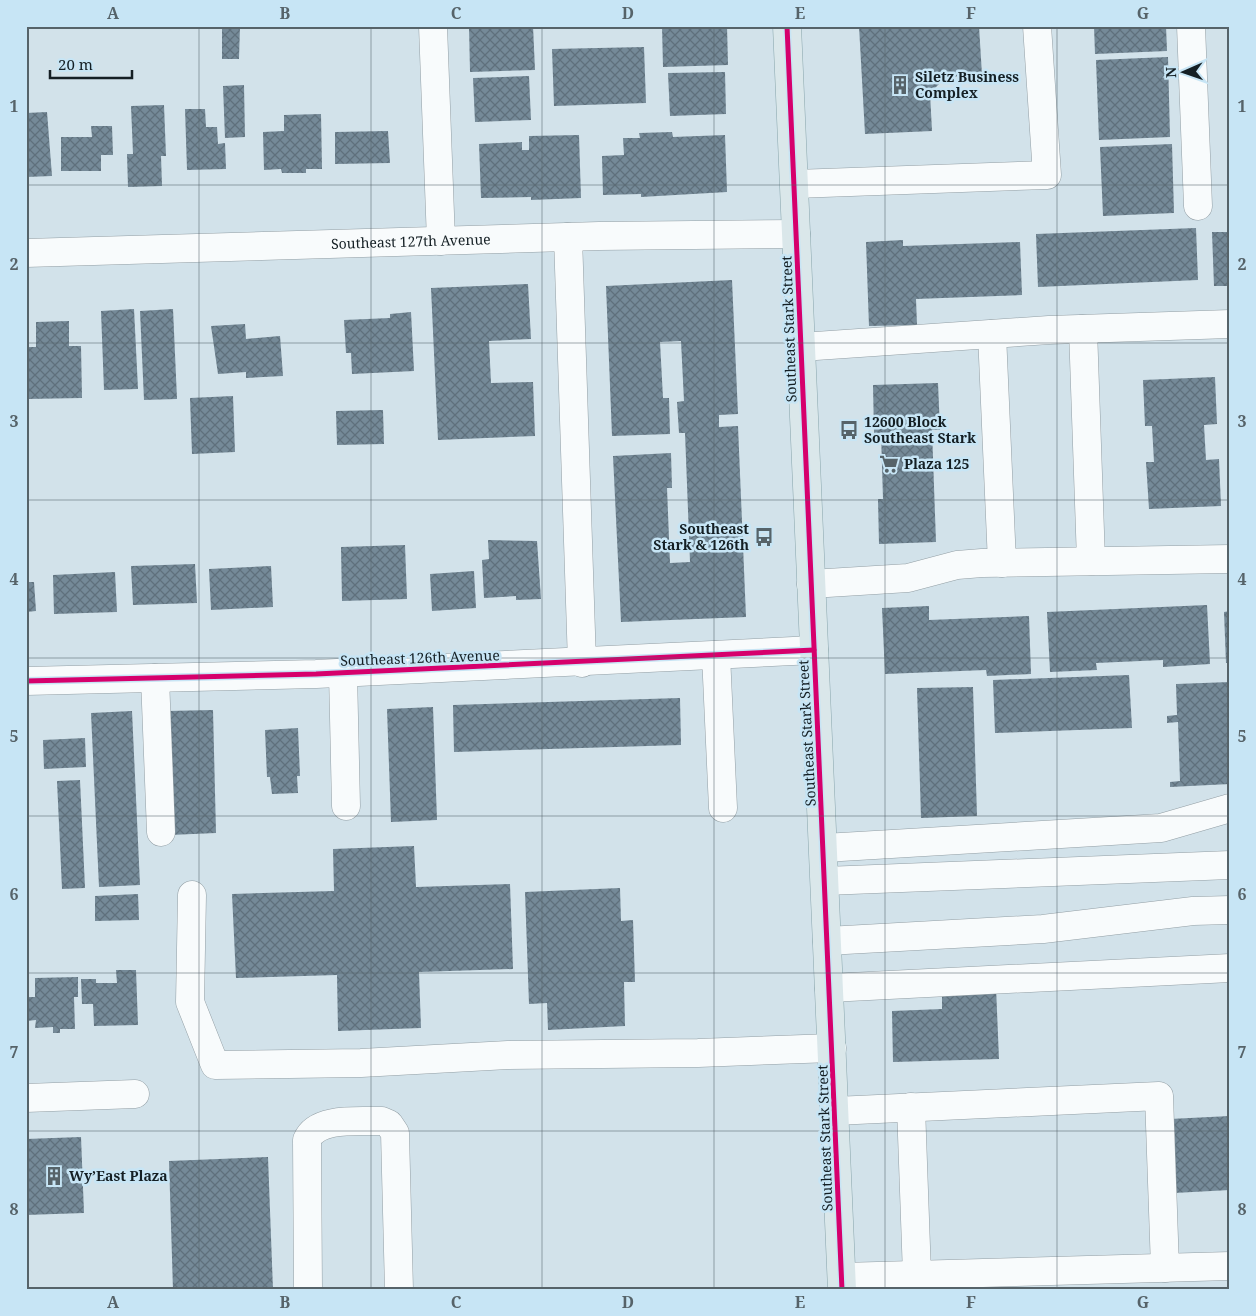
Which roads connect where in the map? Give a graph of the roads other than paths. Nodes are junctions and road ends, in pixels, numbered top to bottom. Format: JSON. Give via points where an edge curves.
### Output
{"nodes":[{"id":1,"x":433,"y":26,"type":"edge"},
{"id":2,"x":787,"y":26,"type":"edge"},
{"id":3,"x":1037,"y":26,"type":"edge"},
{"id":4,"x":1191,"y":26,"type":"edge"},
{"id":5,"x":795,"y":184,"type":"junction"},
{"id":6,"x":1198,"y":206,"type":"dead end"},
{"id":7,"x":796,"y":234,"type":"junction"},
{"id":8,"x":568,"y":237,"type":"junction"},
{"id":9,"x":442,"y":240,"type":"junction"},
{"id":10,"x":26,"y":253,"type":"edge"},
{"id":11,"x":1230,"y":324,"type":"edge"},
{"id":12,"x":1083,"y":328,"type":"junction"},
{"id":13,"x":992,"y":334,"type":"junction"},
{"id":14,"x":801,"y":347,"type":"junction"},
{"id":15,"x":1230,"y":559,"type":"edge"},
{"id":16,"x":1091,"y":561,"type":"junction"},
{"id":17,"x":1002,"y":563,"type":"junction"},
{"id":18,"x":811,"y":584,"type":"junction"},
{"id":19,"x":814,"y":650,"type":"junction"},
{"id":20,"x":716,"y":655,"type":"junction"},
{"id":21,"x":582,"y":662,"type":"junction"},
{"id":22,"x":343,"y":673,"type":"junction"},
{"id":23,"x":155,"y":678,"type":"junction"},
{"id":24,"x":26,"y":681,"type":"edge"},
{"id":25,"x":346,"y":806,"type":"dead end"},
{"id":26,"x":723,"y":808,"type":"dead end"},
{"id":27,"x":1230,"y":808,"type":"edge"},
{"id":28,"x":161,"y":832,"type":"dead end"},
{"id":29,"x":824,"y":848,"type":"junction"},
{"id":30,"x":1230,"y":865,"type":"edge"},
{"id":31,"x":825,"y":881,"type":"junction"},
{"id":32,"x":192,"y":895,"type":"dead end"},
{"id":33,"x":1230,"y":910,"type":"edge"},
{"id":34,"x":827,"y":941,"type":"junction"},
{"id":35,"x":1230,"y":968,"type":"edge"},
{"id":36,"x":830,"y":988,"type":"junction"},
{"id":37,"x":832,"y":1048,"type":"junction"},
{"id":38,"x":136,"y":1094,"type":"dead end"},
{"id":39,"x":26,"y":1098,"type":"edge"},
{"id":40,"x":911,"y":1107,"type":"junction"},
{"id":41,"x":835,"y":1111,"type":"junction"},
{"id":42,"x":1230,"y":1266,"type":"edge"},
{"id":43,"x":1165,"y":1268,"type":"junction"},
{"id":44,"x":917,"y":1275,"type":"junction"},
{"id":45,"x":842,"y":1283,"type":"edge"},
{"id":46,"x":308,"y":1290,"type":"edge"},
{"id":47,"x":399,"y":1290,"type":"edge"}],
"edges":[{"from":1,"to":9,"type":"street"},
{"from":2,"to":5,"type":"main road","name":"Southeast Stark Street"},
{"from":3,"to":5,"type":"street","via":[[1047,175]]},
{"from":4,"to":6,"type":"street"},
{"from":5,"to":7,"type":"main road","name":"Southeast Stark Street"},
{"from":7,"to":8,"type":"street","name":"Southeast 127th Avenue"},
{"from":7,"to":14,"type":"main road","name":"Southeast Stark Street"},
{"from":8,"to":9,"type":"street","name":"Southeast 127th Avenue"},
{"from":8,"to":21,"type":"street"},
{"from":9,"to":10,"type":"street","name":"Southeast 127th Avenue"},
{"from":11,"to":12,"type":"street"},
{"from":12,"to":13,"type":"street"},
{"from":12,"to":16,"type":"street"},
{"from":13,"to":14,"type":"street"},
{"from":13,"to":17,"type":"street"},
{"from":14,"to":18,"type":"main road","name":"Southeast Stark Street"},
{"from":15,"to":16,"type":"street"},
{"from":16,"to":17,"type":"street"},
{"from":17,"to":18,"type":"street","via":[[957,566],[908,578]]},
{"from":18,"to":19,"type":"main road","name":"Southeast Stark Street"},
{"from":19,"to":20,"type":"street","name":"Southeast 126th Avenue"},
{"from":19,"to":29,"type":"main road","name":"Southeast Stark Street"},
{"from":20,"to":21,"type":"street","name":"Southeast 126th Avenue"},
{"from":20,"to":26,"type":"street"},
{"from":21,"to":22,"type":"street","name":"Southeast 126th Avenue"},
{"from":22,"to":23,"type":"street","name":"Southeast 126th Avenue"},
{"from":22,"to":25,"type":"street"},
{"from":23,"to":24,"type":"street","name":"Southeast 126th Avenue"},
{"from":23,"to":28,"type":"street"},
{"from":27,"to":29,"type":"street","via":[[1162,828]]},
{"from":29,"to":31,"type":"main road","name":"Southeast Stark Street"},
{"from":30,"to":31,"type":"street"},
{"from":31,"to":34,"type":"main road","name":"Southeast Stark Street"},
{"from":32,"to":37,"type":"street","via":[[190,1002],[215,1065],[361,1064],[508,1055]]},
{"from":33,"to":34,"type":"street","via":[[1193,911],[1043,929]]},
{"from":34,"to":36,"type":"main road","name":"Southeast Stark Street"},
{"from":35,"to":36,"type":"street"},
{"from":36,"to":37,"type":"main road","name":"Southeast Stark Street"},
{"from":37,"to":41,"type":"main road","name":"Southeast Stark Street"},
{"from":38,"to":39,"type":"street"},
{"from":40,"to":41,"type":"street"},
{"from":40,"to":43,"type":"street","via":[[1159,1096]]},
{"from":40,"to":44,"type":"street"},
{"from":41,"to":45,"type":"main road","name":"Southeast Stark Street"},
{"from":42,"to":43,"type":"street"},
{"from":43,"to":44,"type":"street"},
{"from":44,"to":45,"type":"street"},
{"from":46,"to":47,"type":"street","via":[[307,1140],[318,1128],[331,1123],[382,1120],[394,1133]]}]}
